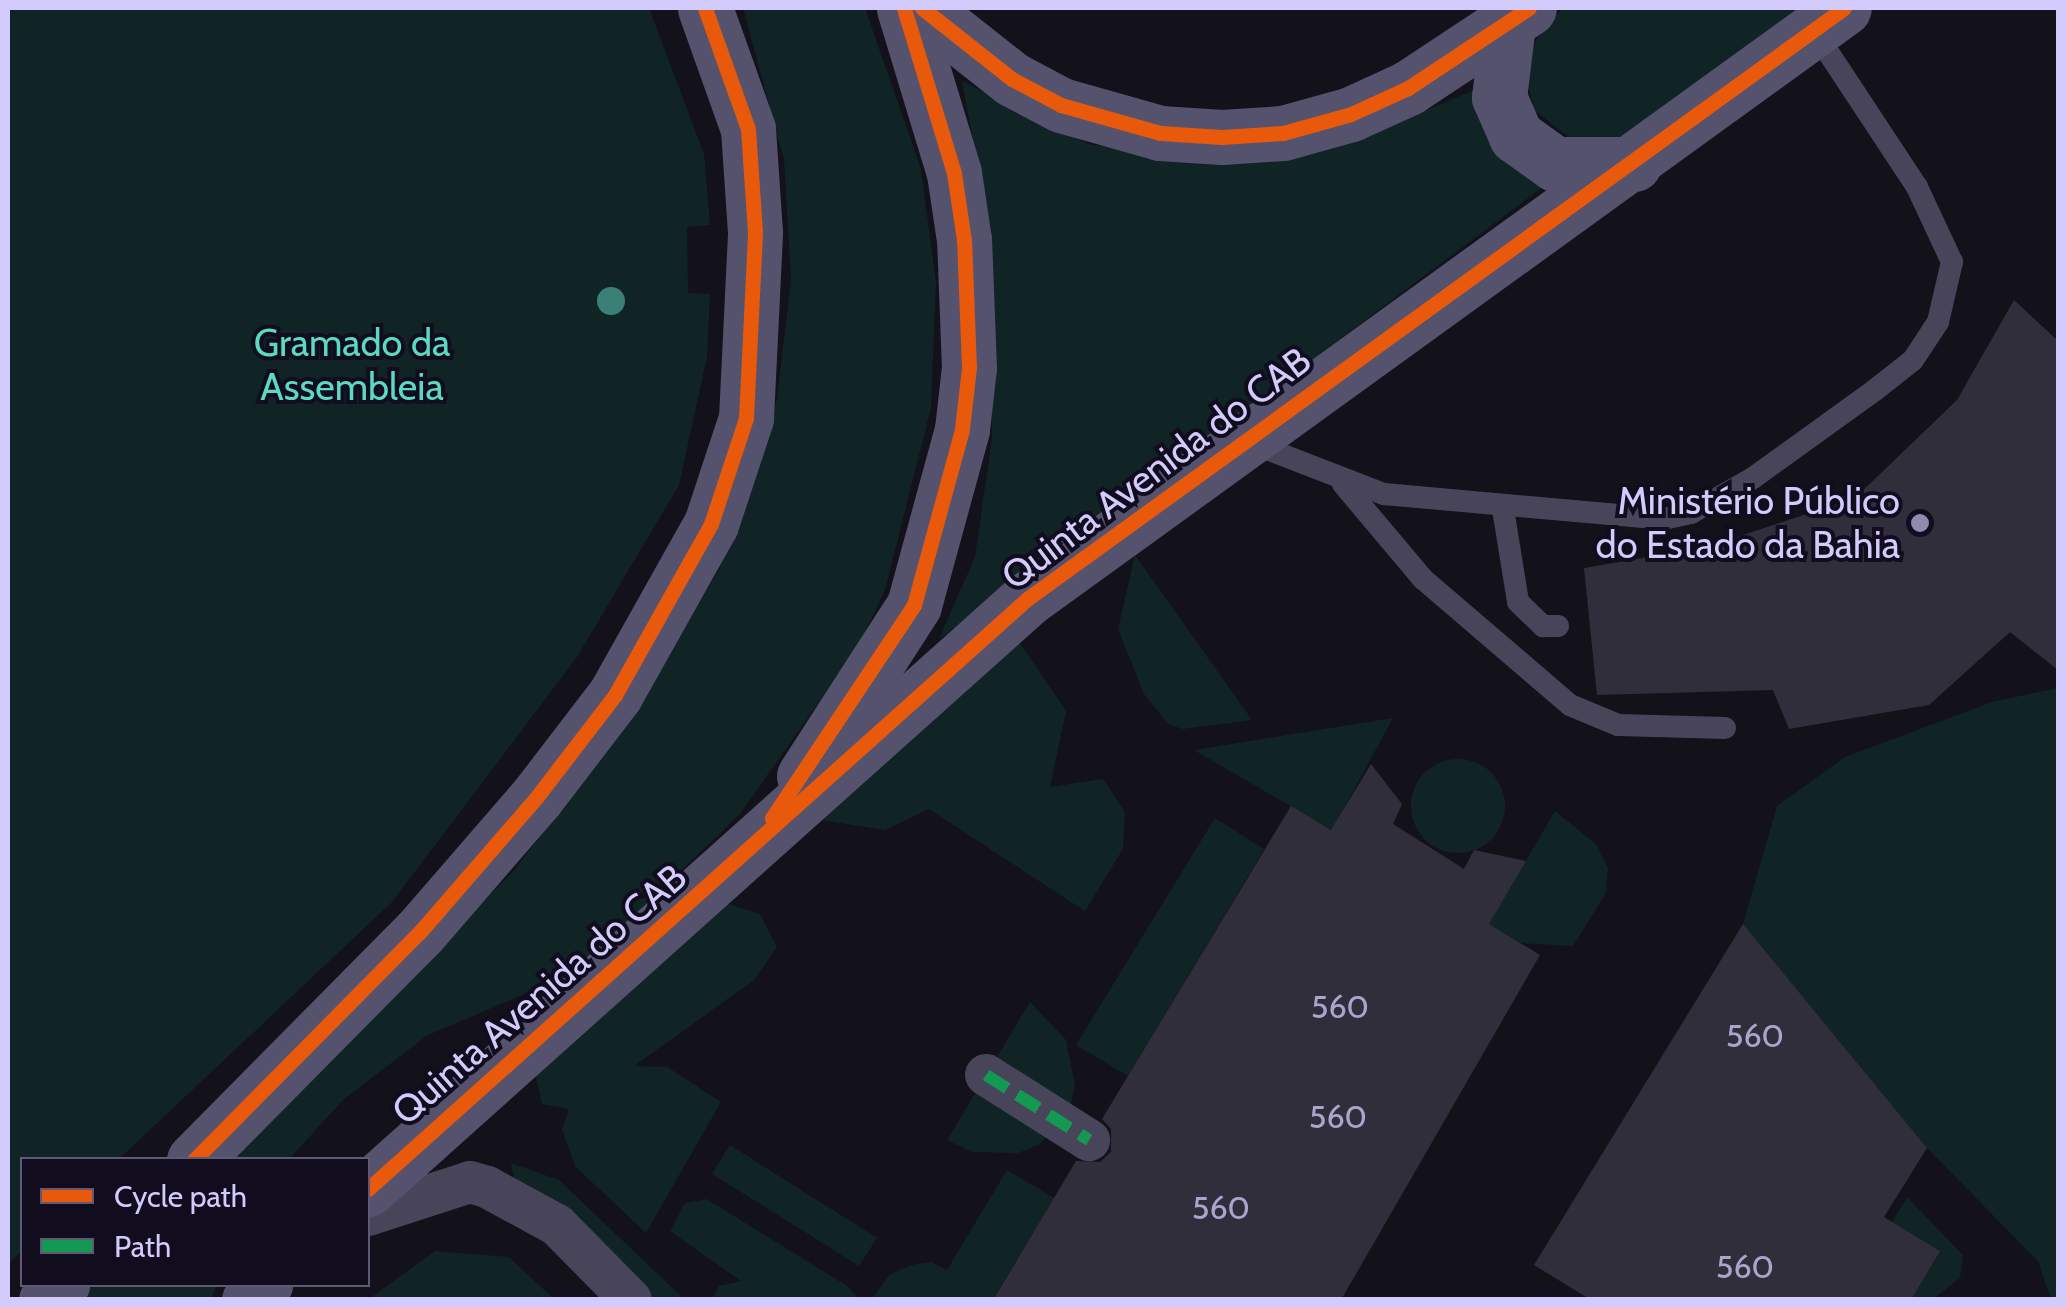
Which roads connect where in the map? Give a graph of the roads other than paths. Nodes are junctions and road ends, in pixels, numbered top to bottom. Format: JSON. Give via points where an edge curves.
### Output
{"nodes":[{"id":1,"x":705,"y":8,"type":"edge"},
{"id":2,"x":904,"y":8,"type":"edge"},
{"id":3,"x":922,"y":8,"type":"edge"},
{"id":4,"x":1518,"y":16,"type":"edge"},
{"id":5,"x":1829,"y":19,"type":"edge"},
{"id":6,"x":1634,"y":164,"type":"junction"},
{"id":7,"x":1241,"y":438,"type":"junction"},
{"id":8,"x":1343,"y":484,"type":"junction"},
{"id":9,"x":1503,"y":508,"type":"junction"},
{"id":10,"x":1558,"y":626,"type":"dead end"},
{"id":11,"x":1725,"y":728,"type":"dead end"},
{"id":12,"x":739,"y":862,"type":"junction"},
{"id":13,"x":986,"y":1076,"type":"dead end"},
{"id":14,"x":1089,"y":1140,"type":"dead end"},
{"id":15,"x":197,"y":1157,"type":"edge"},
{"id":16,"x":370,"y":1186,"type":"edge"},
{"id":17,"x":370,"y":1214,"type":"edge"},
{"id":18,"x":632,"y":1300,"type":"edge"}],
"edges":[{"from":1,"to":15,"type":"main road","via":[[748,129],[756,232],[746,418],[710,524],[614,694],[536,798],[419,934]]},
{"from":2,"to":12,"type":"main road","via":[[954,173],[964,240],[969,368],[953,478],[914,605]]},
{"from":3,"to":4,"type":"main road","via":[[1012,80],[1061,105],[1160,133],[1222,138],[1282,133],[1352,114]]},
{"from":4,"to":6,"type":"main road","via":[[1498,97],[1516,136],[1554,164]]},
{"from":5,"to":6,"type":"main road","name":"Quinta Avenida do CAB"},
{"from":5,"to":9,"type":"lane","via":[[1940,226],[1952,262],[1938,322],[1914,360],[1691,513],[1633,520]]},
{"from":6,"to":7,"type":"main road","name":"Quinta Avenida do CAB"},
{"from":7,"to":8,"type":"lane"},
{"from":7,"to":12,"type":"main road","name":"Quinta Avenida do CAB","via":[[1027,600]]},
{"from":8,"to":9,"type":"lane"},
{"from":8,"to":11,"type":"lane","via":[[1422,579],[1570,705],[1618,725]]},
{"from":9,"to":10,"type":"lane","via":[[1518,602],[1543,626]]},
{"from":12,"to":16,"type":"main road","name":"Quinta Avenida do CAB"},
{"from":13,"to":14,"type":"street"},
{"from":17,"to":18,"type":"street","via":[[470,1182],[557,1225]]}]}
